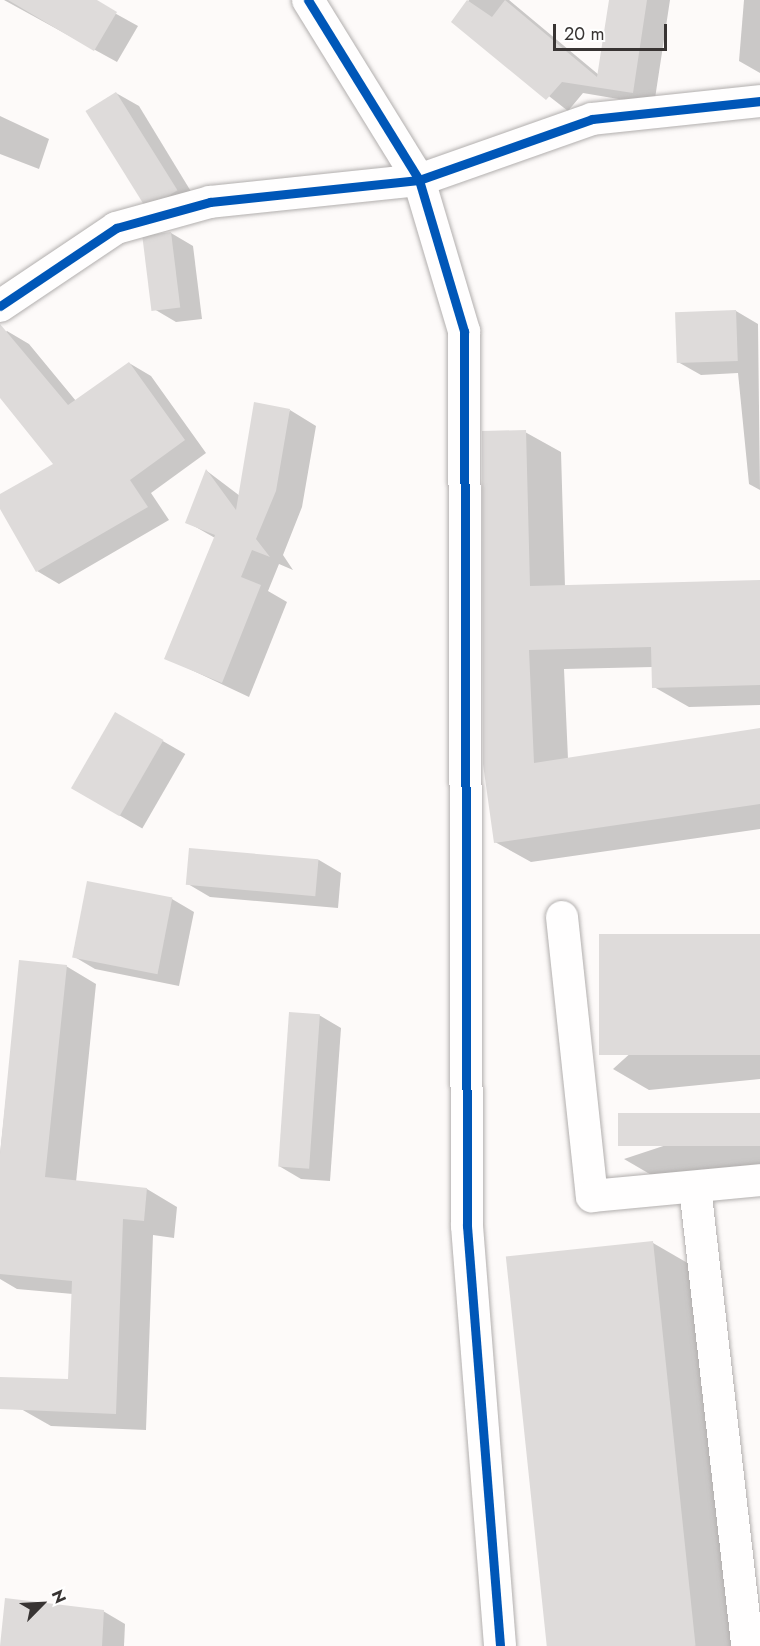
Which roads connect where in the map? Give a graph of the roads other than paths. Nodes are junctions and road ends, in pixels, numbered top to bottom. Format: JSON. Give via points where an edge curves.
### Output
{"nodes":[{"id":1,"x":308,"y":0,"type":"edge"},
{"id":2,"x":760,"y":101,"type":"edge"},
{"id":3,"x":419,"y":180,"type":"junction"},
{"id":4,"x":0,"y":306,"type":"edge"},
{"id":5,"x":562,"y":917,"type":"dead end"},
{"id":6,"x":760,"y":1180,"type":"edge"},
{"id":7,"x":695,"y":1187,"type":"junction"},
{"id":8,"x":500,"y":1646,"type":"edge"},
{"id":9,"x":747,"y":1646,"type":"edge"}],
"edges":[{"from":1,"to":3,"type":"street"},
{"from":2,"to":3,"type":"street","via":[[592,119]]},
{"from":3,"to":4,"type":"street","via":[[210,202],[116,228]]},
{"from":3,"to":8,"type":"street","via":[[464,331],[466,1226]]},
{"from":5,"to":7,"type":"street","via":[[592,1197]]},
{"from":6,"to":7,"type":"street"},
{"from":7,"to":9,"type":"street"}]}
